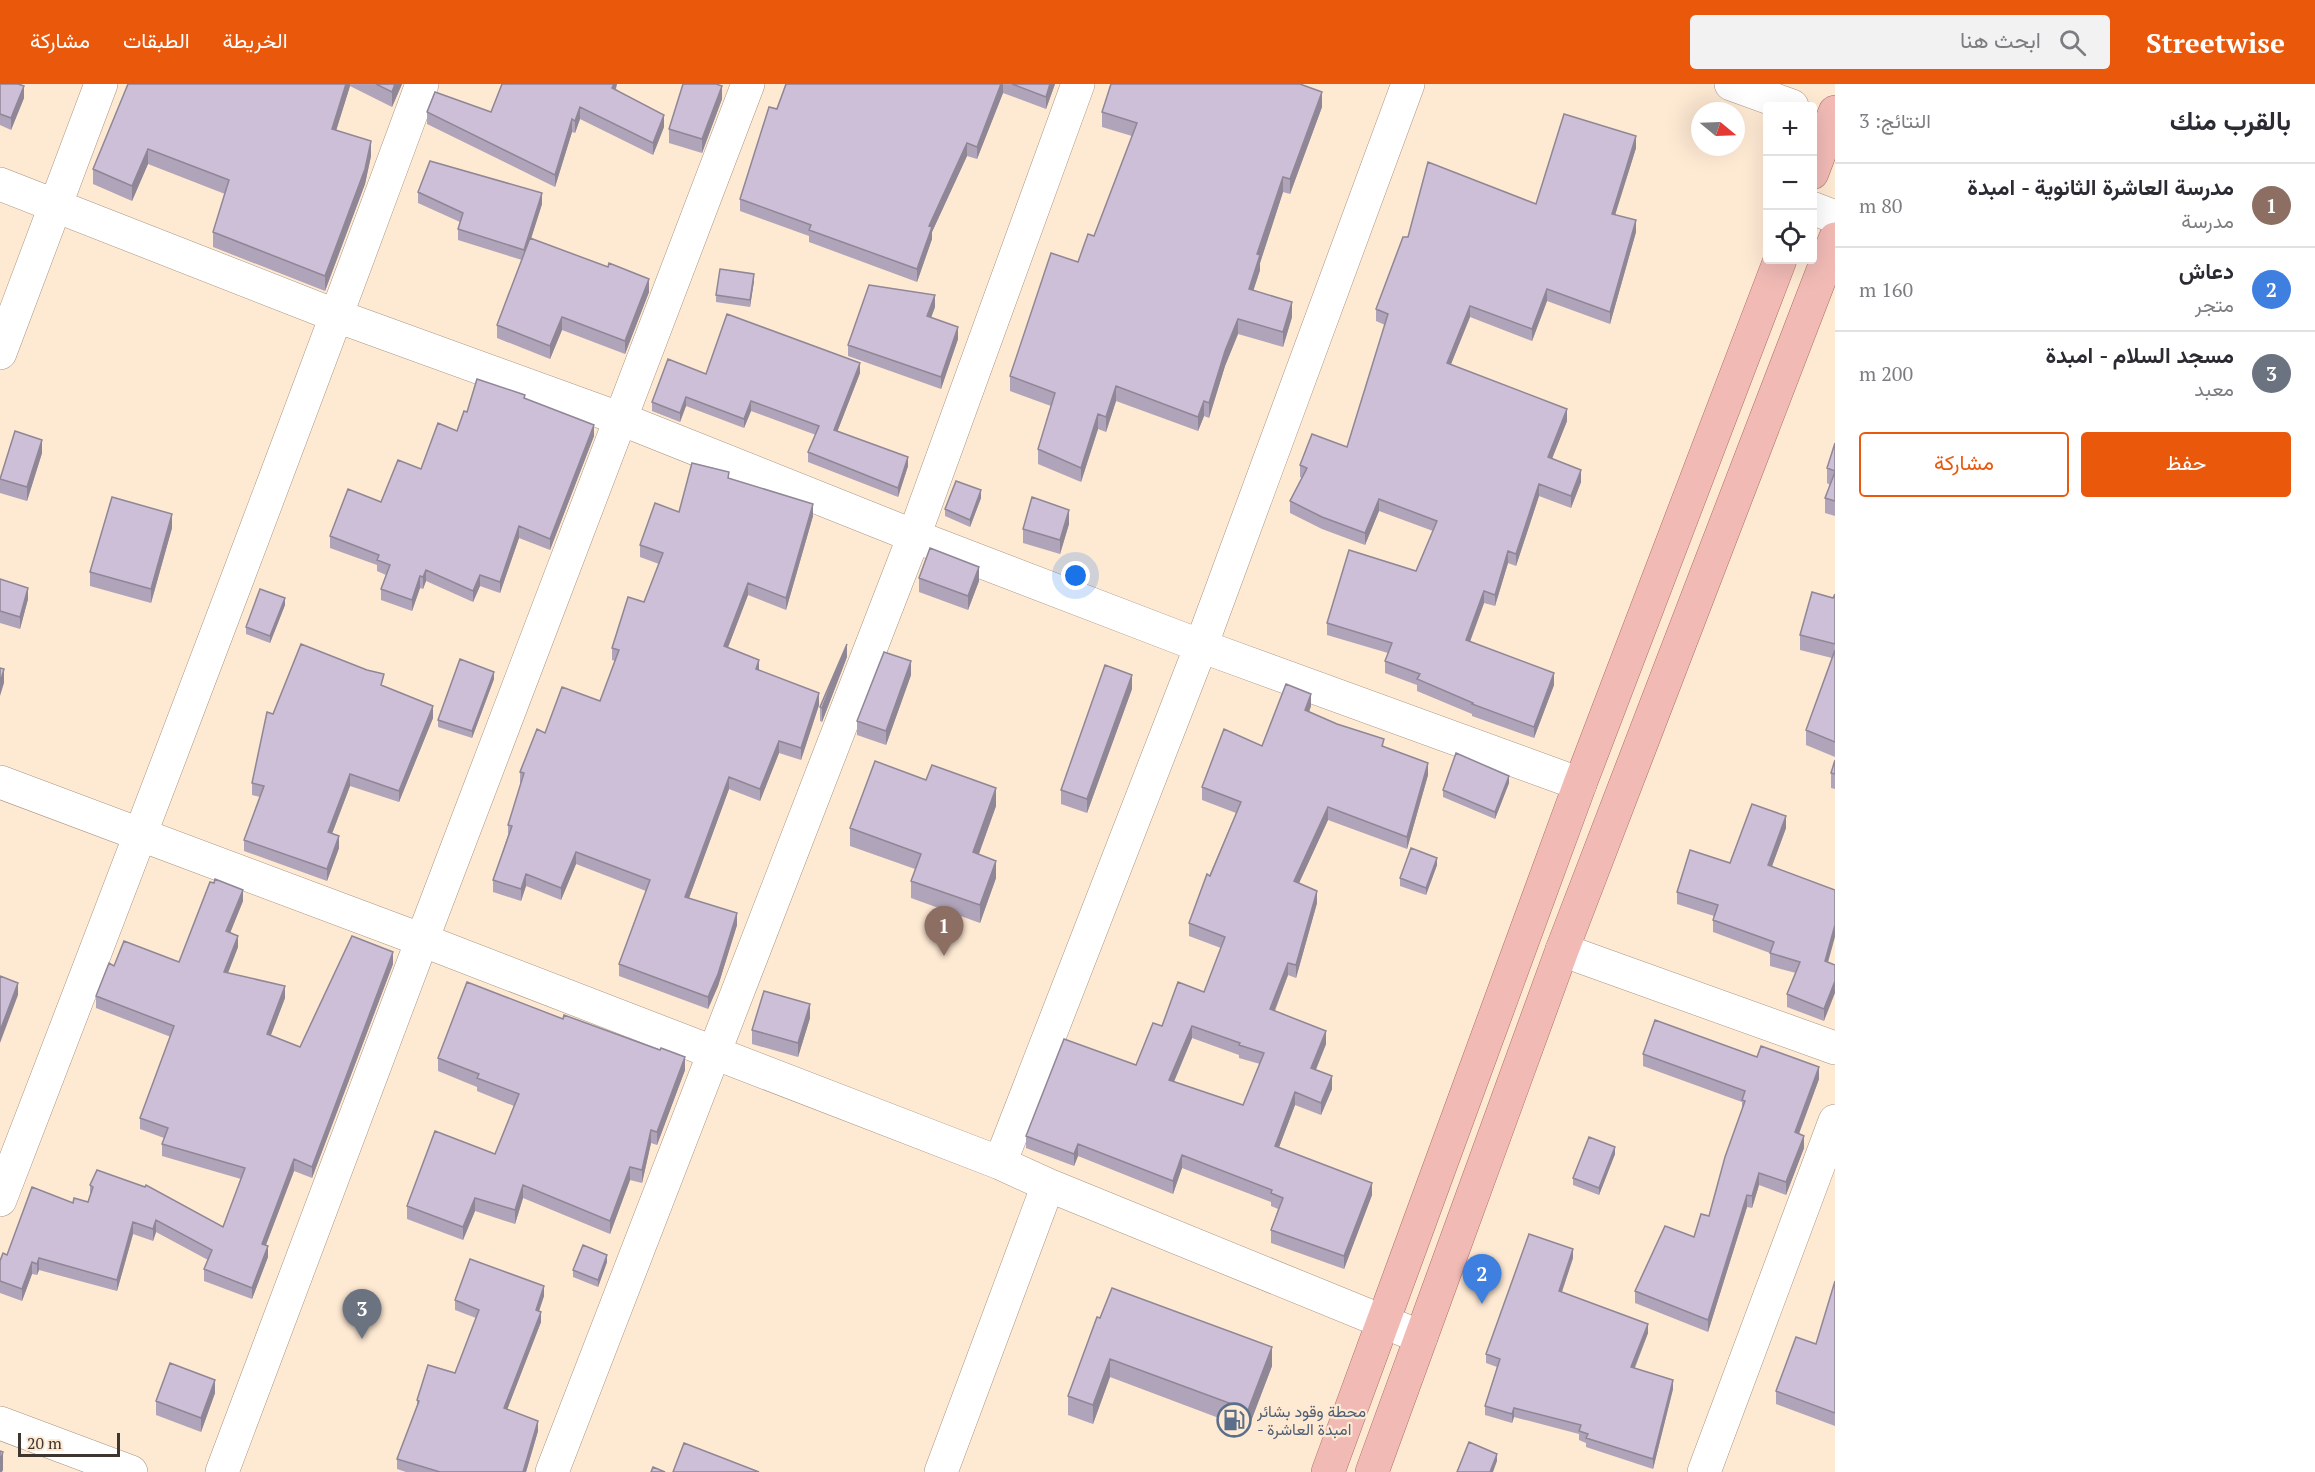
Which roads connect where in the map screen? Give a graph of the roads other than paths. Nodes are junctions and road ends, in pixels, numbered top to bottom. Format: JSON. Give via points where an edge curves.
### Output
{"nodes":[{"id":1,"x":101,"y":84,"type":"edge"},
{"id":2,"x":422,"y":84,"type":"edge"},
{"id":3,"x":748,"y":84,"type":"edge"},
{"id":4,"x":1078,"y":84,"type":"edge"},
{"id":5,"x":1408,"y":84,"type":"edge"},
{"id":6,"x":1731,"y":84,"type":"edge"},
{"id":7,"x":1781,"y":102,"type":"edge"},
{"id":8,"x":1828,"y":117,"type":"edge"},
{"id":9,"x":1817,"y":156,"type":"edge"},
{"id":10,"x":0,"y":183,"type":"edge"},
{"id":11,"x":57,"y":205,"type":"junction"},
{"id":12,"x":1817,"y":210,"type":"edge"},
{"id":13,"x":1835,"y":217,"type":"edge"},
{"id":14,"x":1835,"y":239,"type":"edge"},
{"id":15,"x":1778,"y":264,"type":"edge"},
{"id":16,"x":337,"y":316,"type":"junction"},
{"id":17,"x":0,"y":353,"type":"edge"},
{"id":18,"x":621,"y":419,"type":"junction"},
{"id":19,"x":914,"y":536,"type":"junction"},
{"id":20,"x":1201,"y":646,"type":"junction"},
{"id":21,"x":0,"y":782,"type":"edge"},
{"id":22,"x":1580,"y":784,"type":"junction"},
{"id":23,"x":141,"y":834,"type":"junction"},
{"id":24,"x":422,"y":940,"type":"junction"},
{"id":25,"x":1562,"y":950,"type":"junction"},
{"id":26,"x":1835,"y":1048,"type":"edge"},
{"id":27,"x":714,"y":1053,"type":"junction"},
{"id":28,"x":1835,"y":1121,"type":"edge"},
{"id":29,"x":1000,"y":1163,"type":"junction"},
{"id":30,"x":1048,"y":1185,"type":"junction"},
{"id":31,"x":0,"y":1200,"type":"edge"},
{"id":32,"x":1384,"y":1324,"type":"junction"},
{"id":33,"x":1421,"y":1337,"type":"junction"},
{"id":34,"x":0,"y":1423,"type":"edge"},
{"id":35,"x":131,"y":1472,"type":"edge"},
{"id":36,"x":222,"y":1472,"type":"edge"},
{"id":37,"x":552,"y":1472,"type":"edge"},
{"id":38,"x":941,"y":1472,"type":"edge"},
{"id":39,"x":1328,"y":1472,"type":"edge"},
{"id":40,"x":1372,"y":1472,"type":"edge"},
{"id":41,"x":1704,"y":1472,"type":"edge"}],
"edges":[{"from":1,"to":11,"type":"street"},
{"from":2,"to":16,"type":"street"},
{"from":3,"to":18,"type":"street"},
{"from":4,"to":19,"type":"street"},
{"from":5,"to":20,"type":"street"},
{"from":6,"to":7,"type":"street"},
{"from":8,"to":9,"type":"main road"},
{"from":10,"to":11,"type":"street"},
{"from":11,"to":16,"type":"street"},
{"from":11,"to":17,"type":"street"},
{"from":12,"to":13,"type":"street"},
{"from":14,"to":25,"type":"main road"},
{"from":15,"to":22,"type":"main road"},
{"from":16,"to":18,"type":"street"},
{"from":16,"to":23,"type":"street"},
{"from":18,"to":19,"type":"street"},
{"from":18,"to":24,"type":"street"},
{"from":19,"to":20,"type":"street"},
{"from":19,"to":27,"type":"street"},
{"from":20,"to":22,"type":"street"},
{"from":20,"to":29,"type":"street"},
{"from":21,"to":23,"type":"street"},
{"from":22,"to":32,"type":"main road"},
{"from":23,"to":24,"type":"street"},
{"from":23,"to":31,"type":"street"},
{"from":24,"to":27,"type":"street"},
{"from":24,"to":36,"type":"street"},
{"from":25,"to":26,"type":"street"},
{"from":25,"to":33,"type":"main road"},
{"from":27,"to":29,"type":"street"},
{"from":27,"to":37,"type":"street"},
{"from":28,"to":41,"type":"street"},
{"from":29,"to":30,"type":"street"},
{"from":30,"to":32,"type":"street"},
{"from":30,"to":38,"type":"street"},
{"from":32,"to":33,"type":"street"},
{"from":32,"to":39,"type":"main road"},
{"from":33,"to":40,"type":"main road"},
{"from":34,"to":35,"type":"street"}]}
